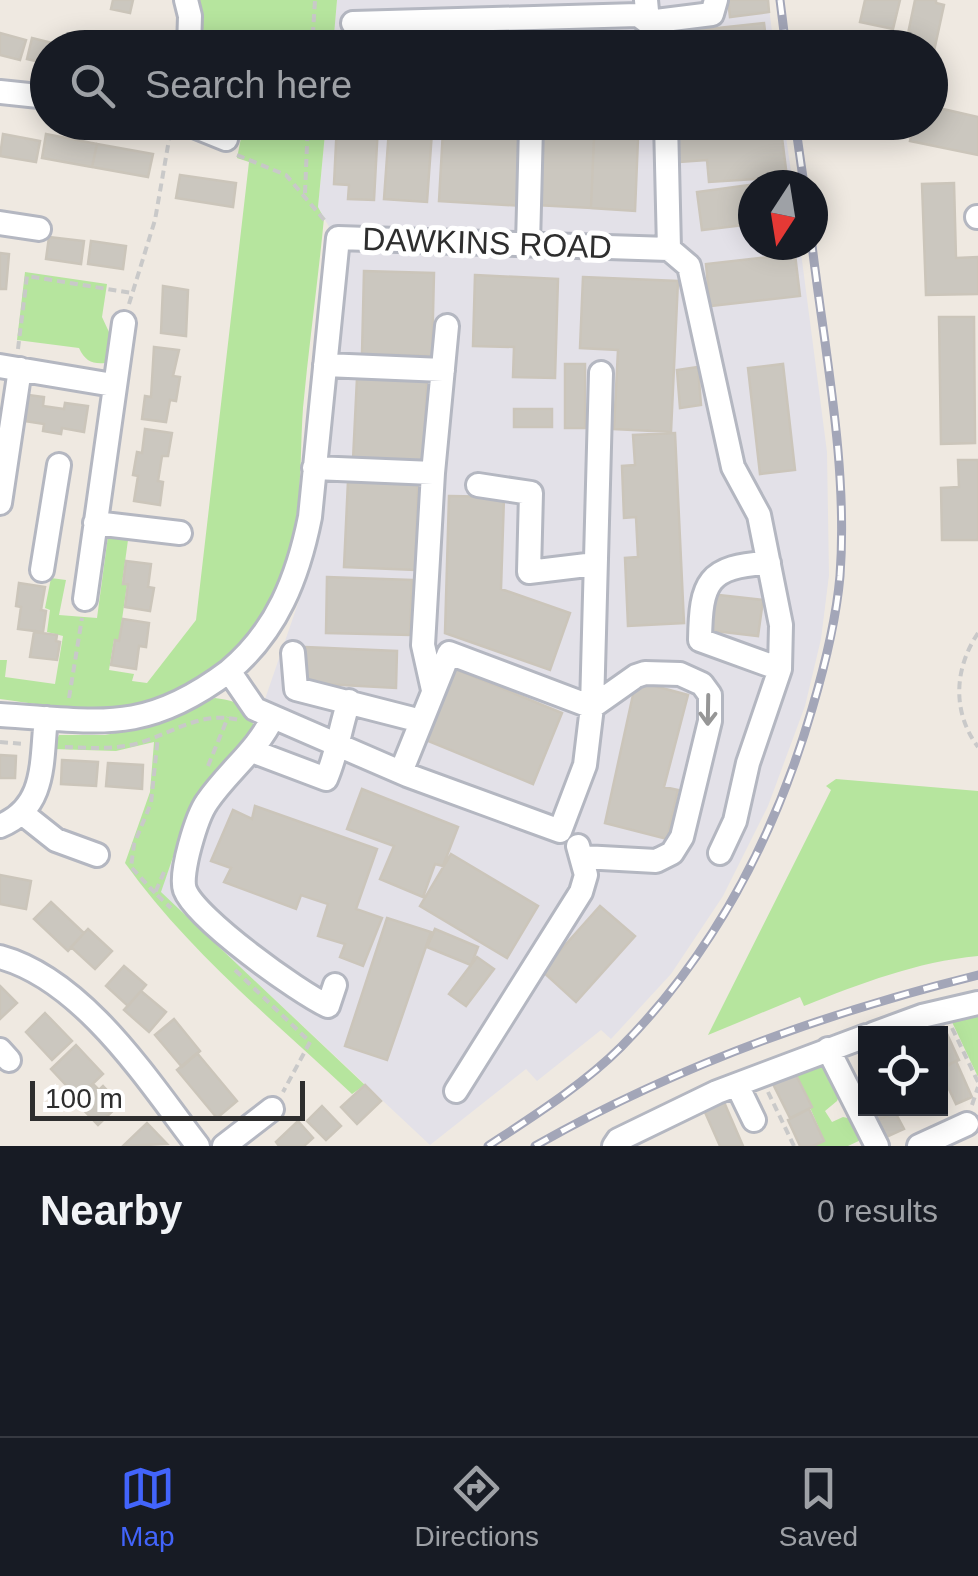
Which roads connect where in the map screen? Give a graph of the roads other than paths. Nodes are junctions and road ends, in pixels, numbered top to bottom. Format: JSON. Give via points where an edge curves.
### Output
{"nodes":[{"id":1,"x":186,"y":0,"type":"edge"},
{"id":2,"x":716,"y":0,"type":"edge"},
{"id":3,"x":647,"y":11,"type":"edge"},
{"id":4,"x":354,"y":23,"type":"dead end"},
{"id":5,"x":190,"y":30,"type":"edge"},
{"id":6,"x":0,"y":92,"type":"edge"},
{"id":7,"x":30,"y":95,"type":"edge"},
{"id":8,"x":531,"y":140,"type":"edge"},
{"id":9,"x":666,"y":140,"type":"edge"},
{"id":10,"x":0,"y":224,"type":"edge"},
{"id":11,"x":39,"y":229,"type":"dead end"},
{"id":12,"x":528,"y":244,"type":"junction"},
{"id":13,"x":669,"y":249,"type":"junction"},
{"id":14,"x":124,"y":324,"type":"road end"},
{"id":15,"x":447,"y":326,"type":"dead end"},
{"id":16,"x":325,"y":364,"type":"junction"},
{"id":17,"x":12,"y":368,"type":"edge"},
{"id":18,"x":443,"y":370,"type":"junction"},
{"id":19,"x":600,"y":373,"type":"dead end"},
{"id":20,"x":114,"y":385,"type":"junction"},
{"id":21,"x":59,"y":466,"type":"dead end"},
{"id":22,"x":314,"y":468,"type":"junction"},
{"id":23,"x":433,"y":473,"type":"junction"},
{"id":24,"x":478,"y":486,"type":"dead end"},
{"id":25,"x":0,"y":503,"type":"edge"},
{"id":26,"x":52,"y":512,"type":"junction"},
{"id":27,"x":95,"y":520,"type":"junction"},
{"id":28,"x":180,"y":534,"type":"dead end"},
{"id":29,"x":596,"y":564,"type":"junction"},
{"id":30,"x":769,"y":564,"type":"junction"},
{"id":31,"x":42,"y":570,"type":"dead end"},
{"id":32,"x":85,"y":599,"type":"road end"},
{"id":33,"x":293,"y":653,"type":"dead end"},
{"id":34,"x":780,"y":670,"type":"junction"},
{"id":35,"x":229,"y":671,"type":"junction"},
{"id":36,"x":434,"y":690,"type":"junction"},
{"id":37,"x":350,"y":701,"type":"junction"},
{"id":38,"x":592,"y":707,"type":"junction"},
{"id":39,"x":0,"y":715,"type":"edge"},
{"id":40,"x":273,"y":717,"type":"junction"},
{"id":41,"x":56,"y":719,"type":"junction"},
{"id":42,"x":421,"y":721,"type":"junction"},
{"id":43,"x":335,"y":744,"type":"junction"},
{"id":44,"x":252,"y":752,"type":"junction"},
{"id":45,"x":400,"y":772,"type":"junction"},
{"id":46,"x":22,"y":813,"type":"junction"},
{"id":47,"x":0,"y":826,"type":"edge"},
{"id":48,"x":560,"y":831,"type":"junction"},
{"id":49,"x":720,"y":853,"type":"dead end"},
{"id":50,"x":97,"y":855,"type":"dead end"},
{"id":51,"x":583,"y":858,"type":"junction"},
{"id":52,"x":0,"y":957,"type":"edge"},
{"id":53,"x":335,"y":985,"type":"dead end"},
{"id":54,"x":978,"y":1003,"type":"edge"},
{"id":55,"x":895,"y":1026,"type":"edge"},
{"id":56,"x":858,"y":1039,"type":"edge"},
{"id":57,"x":828,"y":1049,"type":"junction"},
{"id":58,"x":737,"y":1084,"type":"junction"},
{"id":59,"x":456,"y":1091,"type":"dead end"},
{"id":60,"x":272,"y":1108,"type":"dead end"},
{"id":61,"x":754,"y":1120,"type":"dead end"},
{"id":62,"x":967,"y":1124,"type":"dead end"},
{"id":63,"x":874,"y":1142,"type":"edge"},
{"id":64,"x":198,"y":1146,"type":"edge"},
{"id":65,"x":224,"y":1146,"type":"edge"},
{"id":66,"x":614,"y":1146,"type":"edge"},
{"id":67,"x":919,"y":1146,"type":"edge"}],
"edges":[{"from":1,"to":5,"type":"street"},
{"from":2,"to":3,"type":"street","via":[[712,14]]},
{"from":3,"to":4,"type":"street"},
{"from":6,"to":7,"type":"street"},
{"from":8,"to":12,"type":"street"},
{"from":9,"to":13,"type":"street"},
{"from":10,"to":11,"type":"street"},
{"from":12,"to":13,"type":"street","name":"DAWKINS ROAD"},
{"from":12,"to":16,"type":"street","name":"DAWKINS ROAD","via":[[338,238]]},
{"from":13,"to":30,"type":"street","via":[[690,266],[733,468],[760,515]]},
{"from":14,"to":20,"type":"street"},
{"from":15,"to":18,"type":"street"},
{"from":16,"to":18,"type":"street"},
{"from":16,"to":22,"type":"street","name":"DAWKINS ROAD"},
{"from":17,"to":20,"type":"street"},
{"from":17,"to":25,"type":"street"},
{"from":18,"to":23,"type":"street"},
{"from":19,"to":29,"type":"street"},
{"from":20,"to":27,"type":"street"},
{"from":21,"to":26,"type":"street"},
{"from":22,"to":23,"type":"street"},
{"from":22,"to":35,"type":"street","name":"DAWKINS ROAD","via":[[296,576],[261,638]]},
{"from":23,"to":36,"type":"street","via":[[423,645]]},
{"from":24,"to":29,"type":"street","via":[[532,493],[530,572]]},
{"from":26,"to":27,"type":"street"},
{"from":26,"to":31,"type":"street"},
{"from":27,"to":28,"type":"street"},
{"from":27,"to":32,"type":"street"},
{"from":29,"to":38,"type":"street"},
{"from":30,"to":34,"type":"street","via":[[781,625]]},
{"from":30,"to":34,"type":"street","via":[[740,564],[705,585],[700,640]]},
{"from":33,"to":37,"type":"street","via":[[296,689]]},
{"from":34,"to":49,"type":"street"},
{"from":35,"to":40,"type":"street","via":[[255,709]]},
{"from":35,"to":41,"type":"street","name":"DAWKINS ROAD","via":[[186,701],[151,715]]},
{"from":36,"to":38,"type":"street","via":[[449,652]]},
{"from":36,"to":42,"type":"street"},
{"from":37,"to":42,"type":"street"},
{"from":37,"to":43,"type":"street"},
{"from":38,"to":48,"type":"street","via":[[585,764]]},
{"from":38,"to":51,"type":"street","one_way":true,"via":[[636,676],[680,674],[710,695],[710,721],[682,838],[672,853],[656,861]]},
{"from":39,"to":41,"type":"street","name":"DAWKINS ROAD"},
{"from":40,"to":43,"type":"street"},
{"from":40,"to":44,"type":"street"},
{"from":41,"to":46,"type":"street","via":[[40,786]]},
{"from":42,"to":45,"type":"street"},
{"from":43,"to":44,"type":"street","via":[[326,779]]},
{"from":43,"to":45,"type":"street"},
{"from":44,"to":53,"type":"street","via":[[204,805],[185,891],[199,910],[302,994],[328,1006]]},
{"from":45,"to":48,"type":"street"},
{"from":46,"to":47,"type":"street"},
{"from":46,"to":50,"type":"street","via":[[56,840]]},
{"from":48,"to":51,"type":"street"},
{"from":51,"to":59,"type":"street","via":[[580,892]]},
{"from":52,"to":64,"type":"street","via":[[34,972],[86,1010]]},
{"from":54,"to":55,"type":"street"},
{"from":56,"to":57,"type":"street"},
{"from":57,"to":58,"type":"street"},
{"from":57,"to":63,"type":"street"},
{"from":58,"to":61,"type":"street"},
{"from":58,"to":66,"type":"street"},
{"from":60,"to":65,"type":"street"},
{"from":62,"to":67,"type":"street"}]}
